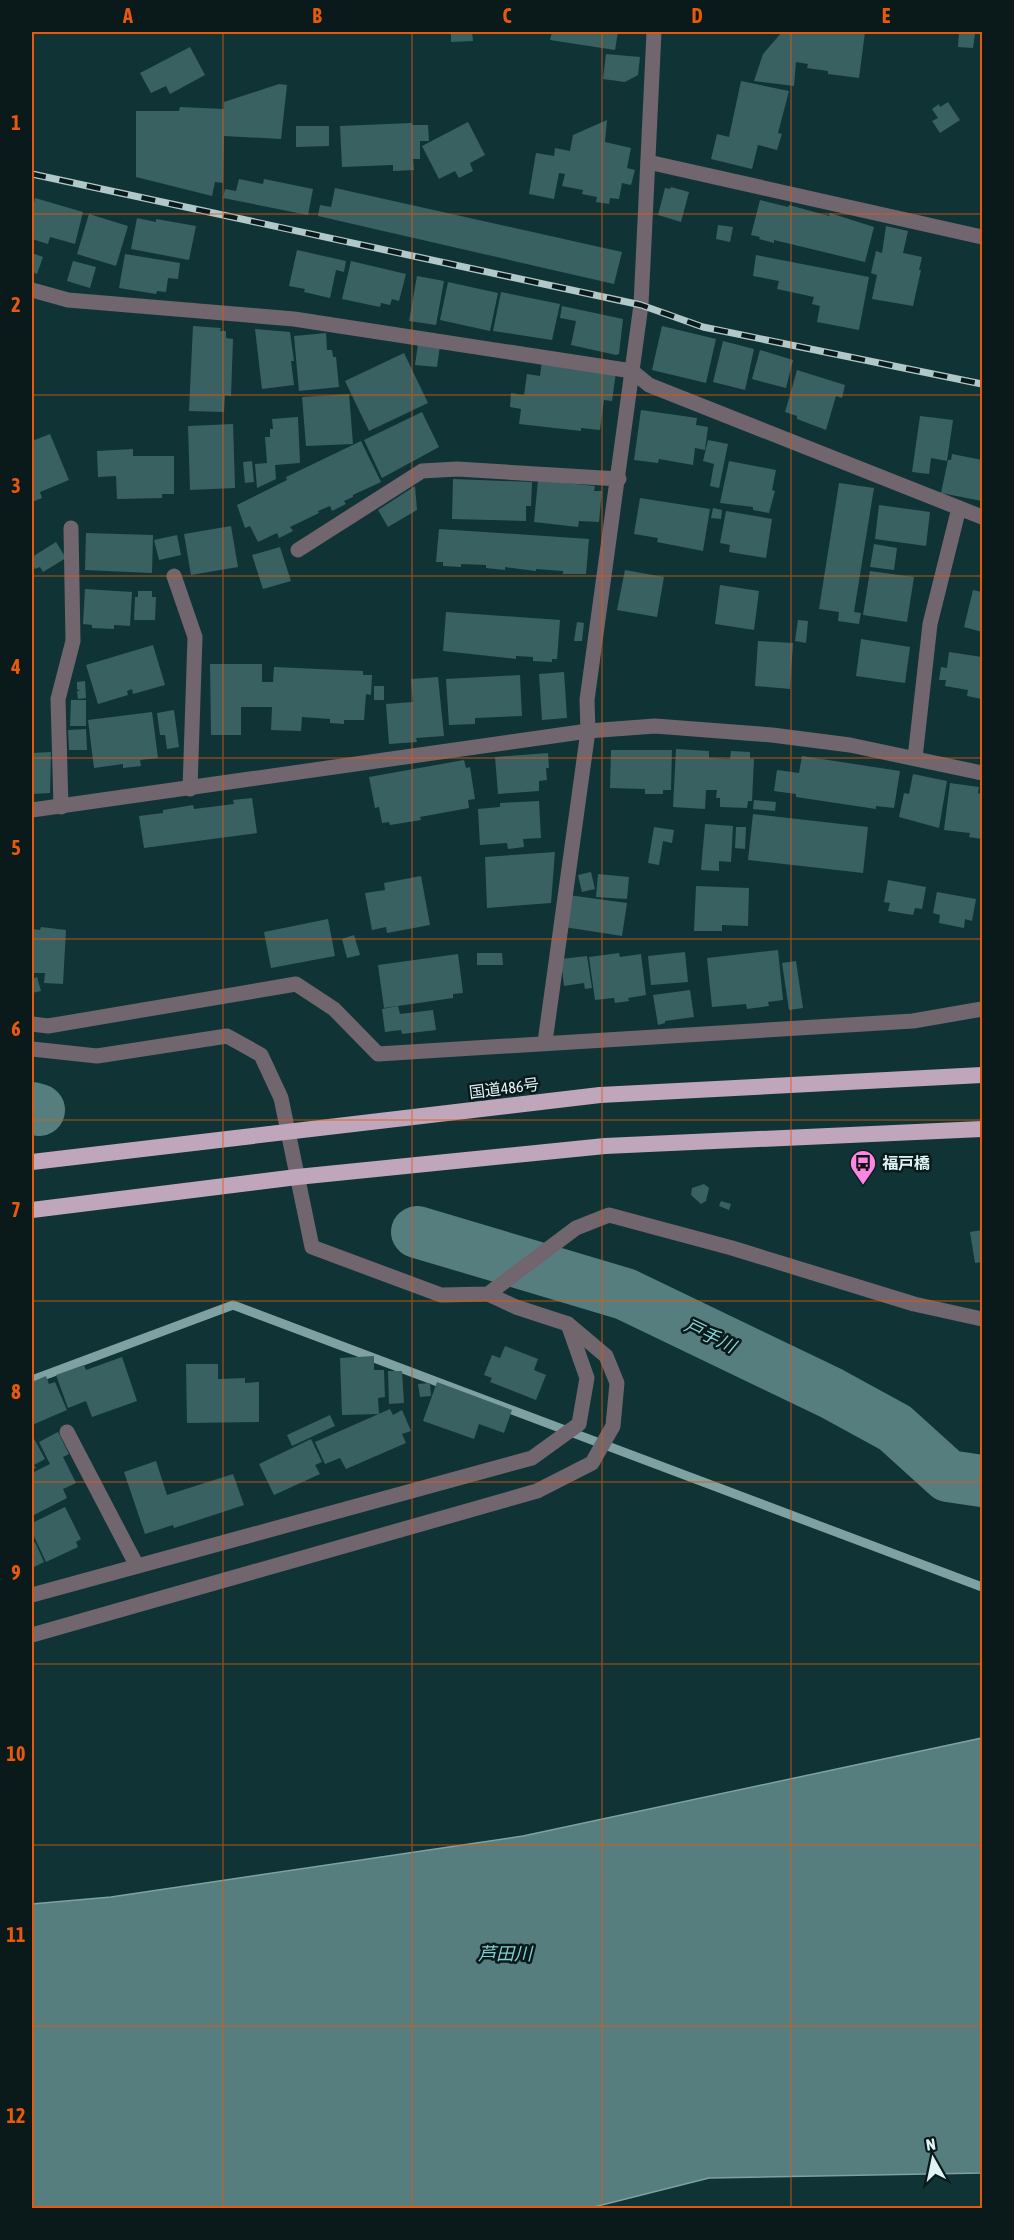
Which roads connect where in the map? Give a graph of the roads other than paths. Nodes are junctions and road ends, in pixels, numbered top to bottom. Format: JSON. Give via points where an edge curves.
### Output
{"nodes":[{"id":1,"x":654,"y":32,"type":"edge"},
{"id":2,"x":648,"y":162,"type":"junction"},
{"id":3,"x":982,"y":237,"type":"edge"},
{"id":4,"x":32,"y":290,"type":"edge"},
{"id":5,"x":632,"y":371,"type":"junction"},
{"id":6,"x":619,"y":479,"type":"junction"},
{"id":7,"x":958,"y":508,"type":"junction"},
{"id":8,"x":982,"y":518,"type":"edge"},
{"id":9,"x":71,"y":528,"type":"dead end"},
{"id":10,"x":298,"y":550,"type":"dead end"},
{"id":11,"x":174,"y":576,"type":"dead end"},
{"id":12,"x":588,"y":731,"type":"junction"},
{"id":13,"x":915,"y":758,"type":"junction"},
{"id":14,"x":982,"y":773,"type":"edge"},
{"id":15,"x":190,"y":789,"type":"junction"},
{"id":16,"x":61,"y":807,"type":"junction"},
{"id":17,"x":32,"y":810,"type":"edge"},
{"id":18,"x":982,"y":1009,"type":"edge"},
{"id":19,"x":32,"y":1024,"type":"edge"},
{"id":20,"x":545,"y":1042,"type":"junction"},
{"id":21,"x":32,"y":1049,"type":"edge"},
{"id":22,"x":982,"y":1075,"type":"edge"},
{"id":23,"x":982,"y":1129,"type":"edge"},
{"id":24,"x":287,"y":1131,"type":"junction"},
{"id":25,"x":32,"y":1162,"type":"edge"},
{"id":26,"x":297,"y":1177,"type":"junction"},
{"id":27,"x":32,"y":1210,"type":"edge"},
{"id":28,"x":488,"y":1294,"type":"junction"},
{"id":29,"x":982,"y":1319,"type":"edge"},
{"id":30,"x":568,"y":1324,"type":"junction"},
{"id":31,"x":67,"y":1432,"type":"dead end"},
{"id":32,"x":137,"y":1566,"type":"junction"},
{"id":33,"x":32,"y":1584,"type":"edge"},
{"id":34,"x":53,"y":1589,"type":"junction"},
{"id":35,"x":32,"y":1594,"type":"edge"},
{"id":36,"x":32,"y":1635,"type":"edge"}],
"edges":[{"from":1,"to":2,"type":"street"},
{"from":2,"to":3,"type":"street"},
{"from":2,"to":5,"type":"street","via":[[641,305]]},
{"from":4,"to":5,"type":"street","via":[[68,300],[294,319]]},
{"from":5,"to":6,"type":"street"},
{"from":5,"to":7,"type":"street","via":[[649,385]]},
{"from":6,"to":10,"type":"street","via":[[457,469],[422,471]]},
{"from":6,"to":12,"type":"street","via":[[588,700]]},
{"from":7,"to":8,"type":"street"},
{"from":7,"to":13,"type":"street","via":[[930,624]]},
{"from":9,"to":16,"type":"street","via":[[73,641],[58,699]]},
{"from":11,"to":15,"type":"street","via":[[195,637]]},
{"from":12,"to":13,"type":"street","via":[[655,726],[772,735]]},
{"from":12,"to":15,"type":"street"},
{"from":12,"to":20,"type":"street"},
{"from":13,"to":14,"type":"street"},
{"from":15,"to":16,"type":"street"},
{"from":16,"to":17,"type":"street"},
{"from":18,"to":20,"type":"street","via":[[913,1021]]},
{"from":19,"to":20,"type":"street","via":[[48,1026],[296,984],[334,1009],[378,1054]]},
{"from":21,"to":24,"type":"street","via":[[97,1056],[227,1036],[261,1055],[280,1098]]},
{"from":22,"to":24,"type":"highway","name":"国道486号","via":[[600,1095]]},
{"from":23,"to":26,"type":"highway","via":[[605,1146]]},
{"from":24,"to":25,"type":"highway","name":"国道486号"},
{"from":24,"to":26,"type":"street"},
{"from":26,"to":27,"type":"highway"},
{"from":26,"to":28,"type":"street","via":[[312,1247],[441,1295]]},
{"from":28,"to":29,"type":"street","via":[[576,1228],[609,1215],[914,1304]]},
{"from":28,"to":30,"type":"street"},
{"from":30,"to":32,"type":"street","via":[[587,1378],[579,1424],[532,1458]]},
{"from":30,"to":36,"type":"street","via":[[606,1356],[617,1383],[612,1426],[592,1463],[537,1491]]},
{"from":31,"to":32,"type":"street"},
{"from":32,"to":34,"type":"street"},
{"from":33,"to":34,"type":"street"},
{"from":34,"to":35,"type":"street"}]}
